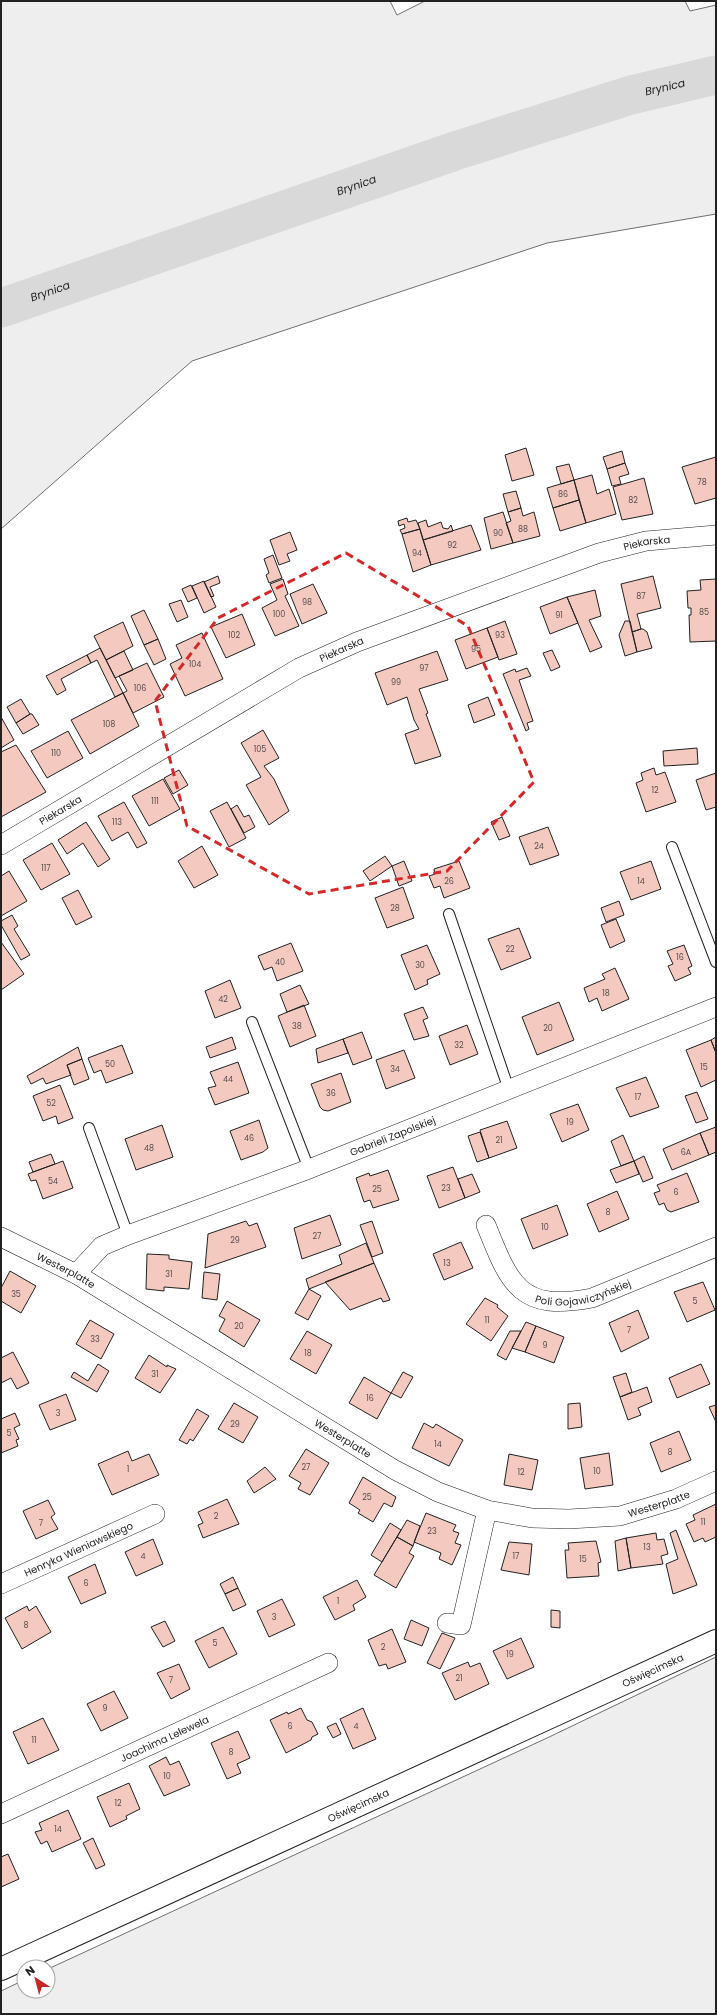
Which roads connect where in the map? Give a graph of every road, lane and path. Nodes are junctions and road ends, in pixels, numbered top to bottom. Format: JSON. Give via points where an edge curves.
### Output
{"nodes":[{"id":1,"x":716,"y":535,"type":"edge"},
{"id":2,"x":1,"y":845,"type":"edge"},
{"id":3,"x":672,"y":847,"type":"dead end"},
{"id":4,"x":448,"y":914,"type":"dead end"},
{"id":5,"x":716,"y":962,"type":"edge"},
{"id":6,"x":716,"y":1007,"type":"edge"},
{"id":7,"x":252,"y":1022,"type":"dead end"},
{"id":8,"x":509,"y":1090,"type":"junction"},
{"id":9,"x":89,"y":1128,"type":"dead end"},
{"id":10,"x":309,"y":1170,"type":"junction"},
{"id":11,"x":486,"y":1225,"type":"dead end"},
{"id":12,"x":128,"y":1235,"type":"junction"},
{"id":13,"x":1,"y":1237,"type":"edge"},
{"id":14,"x":716,"y":1247,"type":"edge"},
{"id":15,"x":76,"y":1274,"type":"junction"},
{"id":16,"x":716,"y":1481,"type":"edge"},
{"id":17,"x":487,"y":1510,"type":"junction"},
{"id":18,"x":155,"y":1514,"type":"dead end"},
{"id":19,"x":1,"y":1584,"type":"edge"},
{"id":20,"x":447,"y":1623,"type":"dead end"},
{"id":21,"x":716,"y":1641,"type":"edge"},
{"id":22,"x":328,"y":1663,"type":"dead end"},
{"id":23,"x":1,"y":1814,"type":"edge"},
{"id":24,"x":1,"y":1969,"type":"edge"}],
"edges":[{"from":1,"to":2,"type":"street","name":"Piekarska","via":[[646,541],[599,553],[349,646],[299,668]]},
{"from":3,"to":5,"type":"lane"},
{"from":4,"to":8,"type":"lane"},
{"from":6,"to":8,"type":"street","name":"Gabrieli Zapolskiej"},
{"from":7,"to":10,"type":"lane"},
{"from":8,"to":10,"type":"street","name":"Gabrieli Zapolskiej"},
{"from":9,"to":12,"type":"lane"},
{"from":10,"to":12,"type":"street","name":"Gabrieli Zapolskiej"},
{"from":11,"to":14,"type":"street","name":"Poli Gojawiczyńskiej","via":[[510,1277],[522,1291],[534,1298],[552,1303],[592,1298]]},
{"from":12,"to":15,"type":"street","name":"Gabrieli Zapolskiej","via":[[102,1246]]},
{"from":13,"to":15,"type":"street","name":"Westerplatte"},
{"from":15,"to":17,"type":"street","name":"Westerplatte","via":[[395,1470],[438,1492]]},
{"from":16,"to":17,"type":"street","name":"Westerplatte","via":[[676,1499],[620,1516],[532,1518]]},
{"from":17,"to":20,"type":"street","via":[[461,1625]]},
{"from":18,"to":19,"type":"street","name":"Henryka Wieniawskiego"},
{"from":21,"to":24,"type":"street","name":"Oświęcimska"},
{"from":22,"to":23,"type":"street","name":"Joachima Lelewela"}]}
